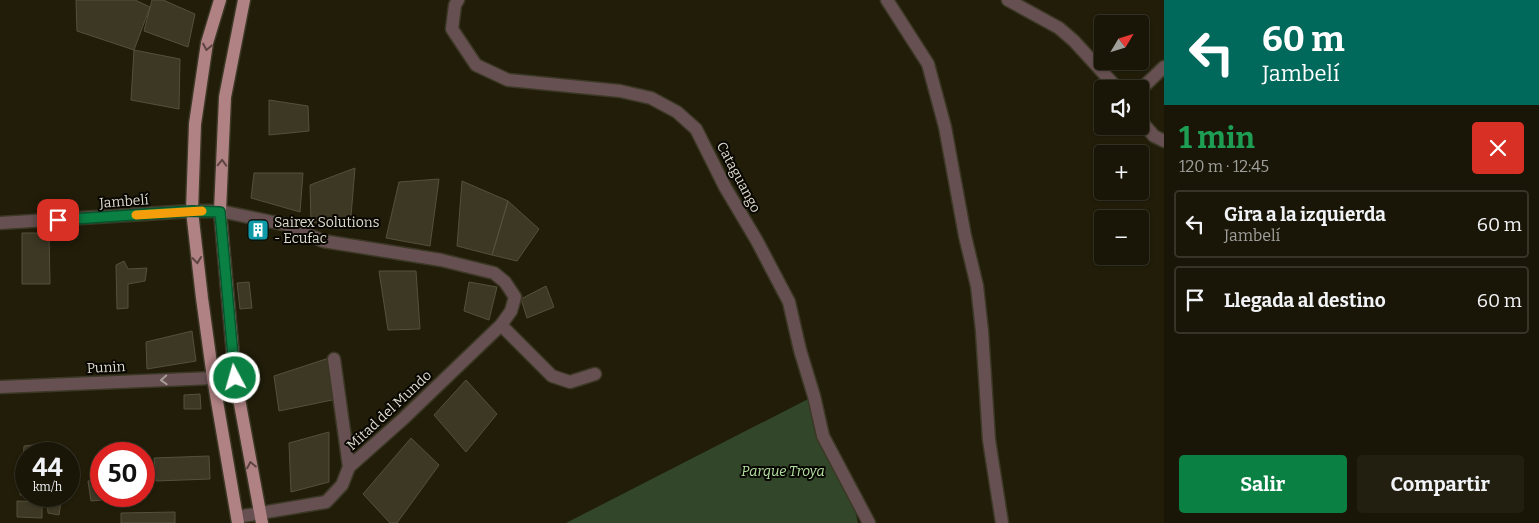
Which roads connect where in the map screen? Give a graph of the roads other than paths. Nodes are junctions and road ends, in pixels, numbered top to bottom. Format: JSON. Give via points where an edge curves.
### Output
{"nodes":[{"id":1,"x":220,"y":0,"type":"edge"},
{"id":2,"x":244,"y":0,"type":"edge"},
{"id":3,"x":458,"y":0,"type":"edge"},
{"id":4,"x":887,"y":0,"type":"edge"},
{"id":5,"x":1008,"y":0,"type":"edge"},
{"id":6,"x":1164,"y":67,"type":"edge"},
{"id":7,"x":1110,"y":80,"type":"edge"},
{"id":8,"x":1149,"y":81,"type":"edge"},
{"id":9,"x":1149,"y":130,"type":"edge"},
{"id":10,"x":1164,"y":141,"type":"edge"},
{"id":11,"x":192,"y":211,"type":"junction"},
{"id":12,"x":220,"y":212,"type":"junction"},
{"id":13,"x":0,"y":224,"type":"edge"},
{"id":14,"x":324,"y":241,"type":"joint"},
{"id":15,"x":501,"y":325,"type":"junction"},
{"id":16,"x":334,"y":359,"type":"dead end"},
{"id":17,"x":596,"y":374,"type":"dead end"},
{"id":18,"x":213,"y":378,"type":"junction"},
{"id":19,"x":0,"y":387,"type":"edge"},
{"id":20,"x":349,"y":467,"type":"junction"},
{"id":21,"x":261,"y":518,"type":"edge"},
{"id":22,"x":238,"y":520,"type":"edge"},
{"id":23,"x":869,"y":523,"type":"edge"},
{"id":24,"x":1002,"y":523,"type":"edge"}],
"edges":[{"from":1,"to":11,"type":"main road","one_way":true,"via":[[207,44],[195,124]]},
{"from":12,"to":2,"type":"main road","one_way":true,"via":[[225,97]]},
{"from":3,"to":23,"type":"street","name":"Cataguango","via":[[452,29],[476,65],[508,80],[620,91],[651,98],[677,112],[696,129],[789,302],[823,436]]},
{"from":4,"to":24,"type":"street","via":[[928,64],[945,127],[977,286],[990,440]]},
{"from":5,"to":7,"type":"street","via":[[1059,28]]},
{"from":6,"to":8,"type":"street"},
{"from":9,"to":10,"type":"street"},
{"from":11,"to":12,"type":"street","name":"Jambelí"},
{"from":11,"to":13,"type":"street","name":"Jambelí"},
{"from":11,"to":18,"type":"main road","one_way":true},
{"from":12,"to":14,"type":"street","name":"Jambelí","via":[[287,225]]},
{"from":21,"to":12,"type":"main road","one_way":true,"via":[[235,378]]},
{"from":14,"to":15,"type":"street","name":"Mitad del Mundo","via":[[441,260],[494,273],[515,297],[511,311]]},
{"from":15,"to":17,"type":"street","via":[[552,376],[570,382]]},
{"from":15,"to":20,"type":"street","name":"Mitad del Mundo"},
{"from":16,"to":20,"type":"street"},
{"from":18,"to":19,"type":"street","name":"Punin","one_way":true},
{"from":18,"to":22,"type":"main road"},
{"from":20,"to":21,"type":"street","name":"Mitad del Mundo","via":[[342,486],[326,502]]},
{"from":21,"to":22,"type":"street","name":"Mitad del Mundo"}]}
